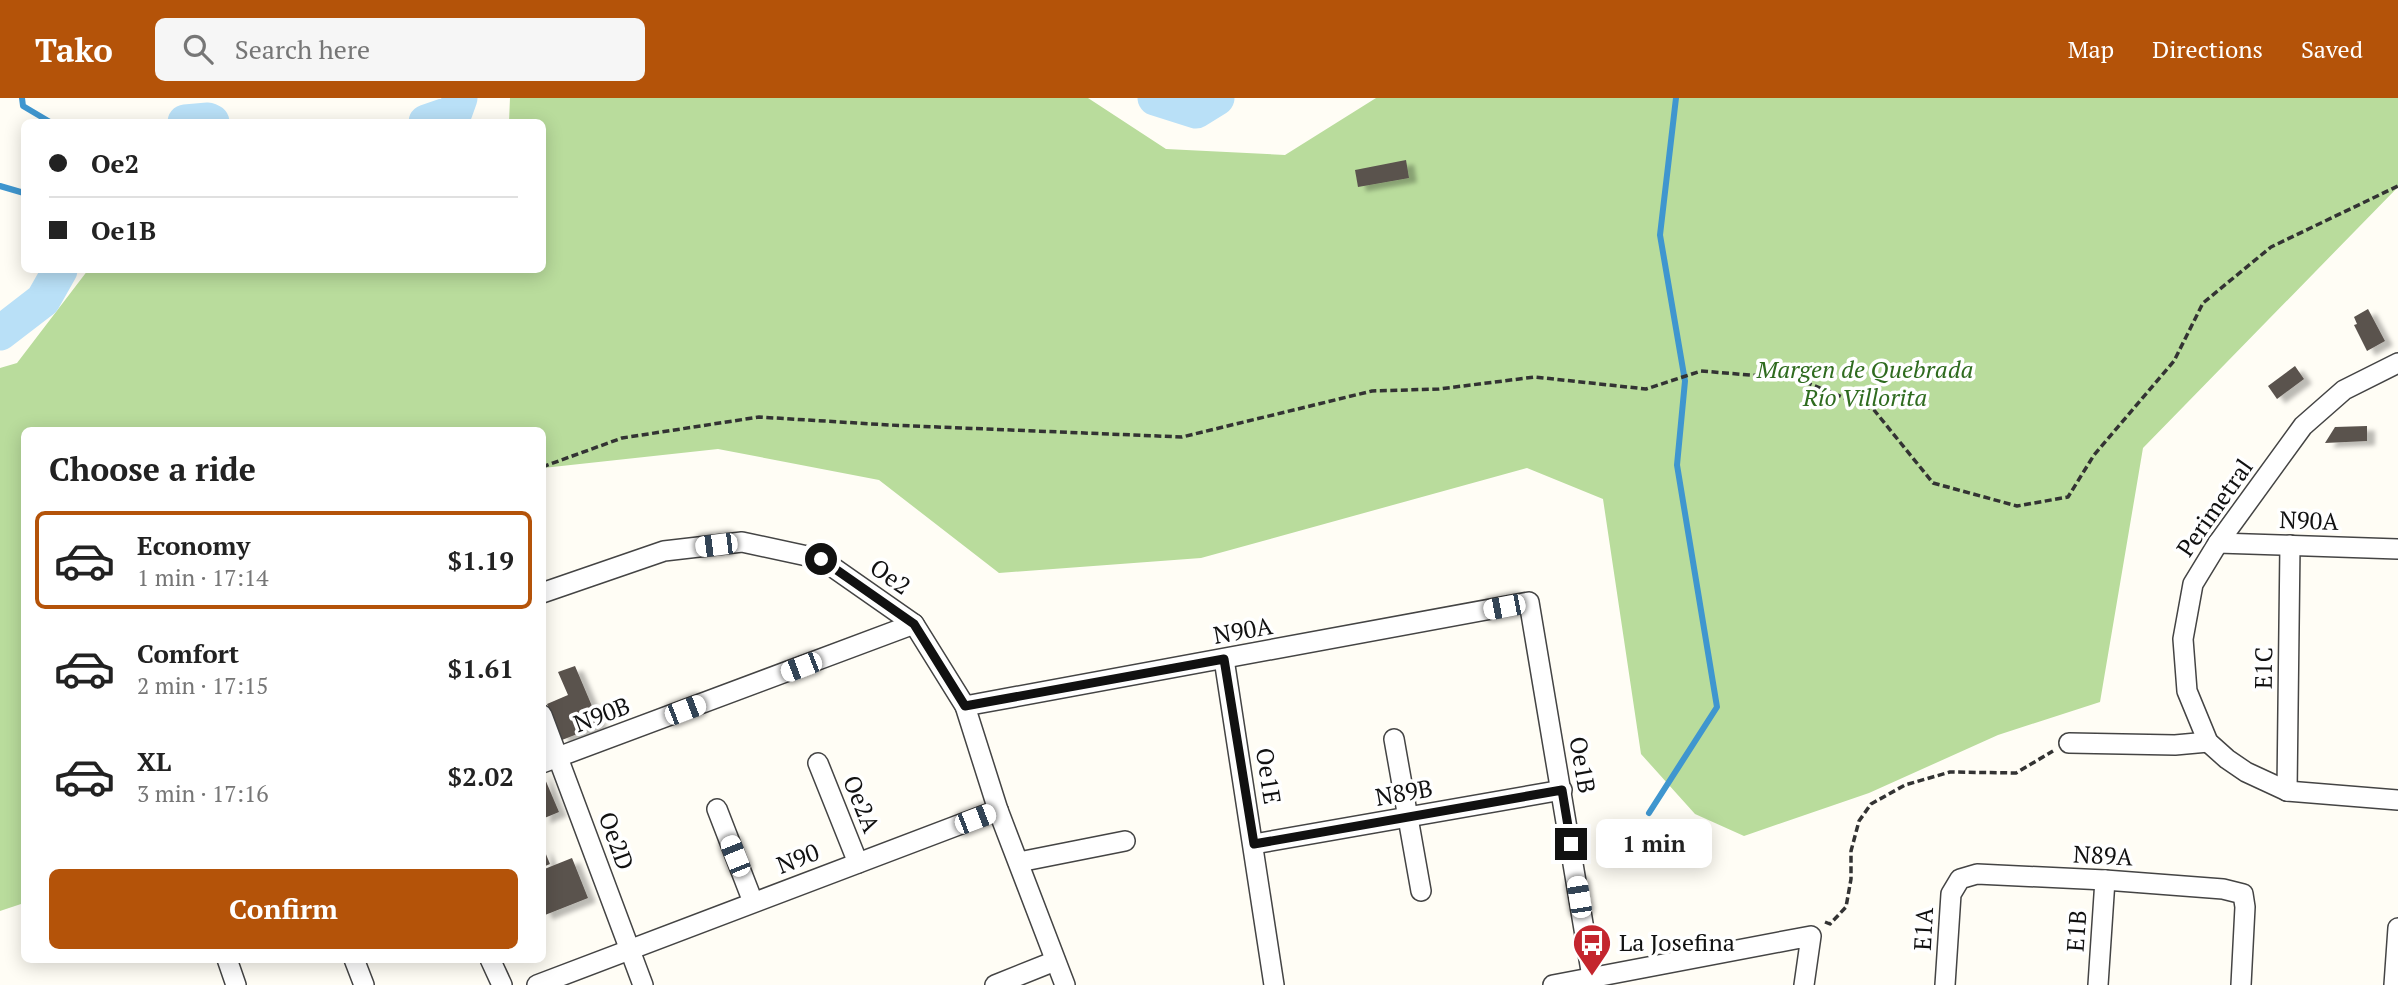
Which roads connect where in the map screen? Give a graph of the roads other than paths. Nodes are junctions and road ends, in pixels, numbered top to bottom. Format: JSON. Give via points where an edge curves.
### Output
{"nodes":[{"id":1,"x":2398,"y":363,"type":"edge"},
{"id":2,"x":2218,"y":543,"type":"junction"},
{"id":3,"x":2290,"y":545,"type":"junction"},
{"id":4,"x":2398,"y":549,"type":"edge"},
{"id":5,"x":546,"y":592,"type":"edge"},
{"id":6,"x":1529,"y":602,"type":"joint"},
{"id":7,"x":914,"y":624,"type":"junction"},
{"id":8,"x":1224,"y":659,"type":"junction"},
{"id":9,"x":965,"y":706,"type":"junction"},
{"id":10,"x":546,"y":735,"type":"edge"},
{"id":11,"x":1394,"y":739,"type":"dead end"},
{"id":12,"x":2208,"y":742,"type":"junction"},
{"id":13,"x":2068,"y":743,"type":"road end"},
{"id":14,"x":551,"y":760,"type":"edge"},
{"id":15,"x":818,"y":763,"type":"dead end"},
{"id":16,"x":1562,"y":790,"type":"junction"},
{"id":17,"x":2287,"y":791,"type":"junction"},
{"id":18,"x":2398,"y":800,"type":"edge"},
{"id":19,"x":717,"y":809,"type":"dead end"},
{"id":20,"x":998,"y":810,"type":"junction"},
{"id":21,"x":1409,"y":817,"type":"junction"},
{"id":22,"x":1125,"y":841,"type":"dead end"},
{"id":23,"x":1254,"y":844,"type":"junction"},
{"id":24,"x":1019,"y":862,"type":"junction"},
{"id":25,"x":858,"y":863,"type":"junction"},
{"id":26,"x":1961,"y":879,"type":"joint"},
{"id":27,"x":2105,"y":880,"type":"junction"},
{"id":28,"x":1421,"y":891,"type":"dead end"},
{"id":29,"x":753,"y":902,"type":"junction"},
{"id":30,"x":2398,"y":928,"type":"edge"},
{"id":31,"x":629,"y":949,"type":"junction"},
{"id":32,"x":1055,"y":961,"type":"junction"},
{"id":33,"x":228,"y":963,"type":"edge"},
{"id":34,"x":356,"y":963,"type":"edge"},
{"id":35,"x":492,"y":963,"type":"edge"},
{"id":36,"x":1592,"y":977,"type":"junction"},
{"id":37,"x":236,"y":985,"type":"edge"},
{"id":38,"x":364,"y":985,"type":"edge"},
{"id":39,"x":502,"y":985,"type":"edge"},
{"id":40,"x":537,"y":985,"type":"edge"},
{"id":41,"x":643,"y":985,"type":"edge"},
{"id":42,"x":995,"y":985,"type":"edge"},
{"id":43,"x":1065,"y":985,"type":"edge"},
{"id":44,"x":1274,"y":985,"type":"edge"},
{"id":45,"x":1553,"y":985,"type":"edge"},
{"id":46,"x":1804,"y":985,"type":"edge"},
{"id":47,"x":1945,"y":985,"type":"edge"},
{"id":48,"x":2098,"y":985,"type":"edge"},
{"id":49,"x":2241,"y":985,"type":"edge"},
{"id":50,"x":2394,"y":985,"type":"edge"}],
"edges":[{"from":1,"to":2,"type":"street","name":"Perimetral","via":[[2344,390],[2303,426]]},
{"from":2,"to":3,"type":"street","name":"N90A"},
{"from":2,"to":12,"type":"street","name":"Perimetral","via":[[2193,584],[2183,639],[2187,691]]},
{"from":3,"to":4,"type":"street","name":"N90A"},
{"from":3,"to":17,"type":"street","name":"E1C"},
{"from":5,"to":7,"type":"street","name":"Oe2","via":[[664,551],[742,542],[821,559]]},
{"from":6,"to":8,"type":"street","name":"N90A"},
{"from":6,"to":16,"type":"street","name":"Oe1B"},
{"from":7,"to":9,"type":"street","name":"Oe2"},
{"from":7,"to":14,"type":"street","name":"N90B"},
{"from":8,"to":9,"type":"street","name":"N90A"},
{"from":8,"to":23,"type":"street","name":"Oe1E"},
{"from":9,"to":20,"type":"street","name":"Oe2"},
{"from":10,"to":14,"type":"street","name":"Oe2D"},
{"from":11,"to":21,"type":"street"},
{"from":12,"to":13,"type":"street","via":[[2175,746]]},
{"from":12,"to":17,"type":"street","name":"Perimetral","via":[[2246,772]]},
{"from":14,"to":31,"type":"street","name":"Oe2D"},
{"from":15,"to":25,"type":"street","name":"Oe2A"},
{"from":16,"to":21,"type":"street","name":"N89B"},
{"from":16,"to":36,"type":"street","name":"Oe1B"},
{"from":17,"to":18,"type":"street","name":"Perimetral"},
{"from":19,"to":29,"type":"street"},
{"from":20,"to":24,"type":"street","name":"Oe2"},
{"from":20,"to":25,"type":"street","name":"N90"},
{"from":21,"to":23,"type":"street","name":"N89B"},
{"from":21,"to":28,"type":"street"},
{"from":22,"to":24,"type":"street"},
{"from":23,"to":44,"type":"street","name":"Oe1E"},
{"from":24,"to":32,"type":"street","name":"Oe2"},
{"from":25,"to":29,"type":"street","name":"N90"},
{"from":26,"to":27,"type":"street","name":"N89A","via":[[1977,874]]},
{"from":26,"to":47,"type":"street","name":"E1A","via":[[1951,894]]},
{"from":27,"to":48,"type":"street","name":"E1B"},
{"from":27,"to":49,"type":"street","name":"N89A","via":[[2243,894]]},
{"from":29,"to":31,"type":"street","name":"N90"},
{"from":30,"to":50,"type":"street"},
{"from":31,"to":40,"type":"street","name":"N90"},
{"from":31,"to":41,"type":"street","name":"Oe2D"},
{"from":32,"to":42,"type":"street"},
{"from":32,"to":43,"type":"street","name":"Oe2"},
{"from":33,"to":37,"type":"street"},
{"from":34,"to":38,"type":"street"},
{"from":35,"to":39,"type":"street"},
{"from":36,"to":45,"type":"street"},
{"from":36,"to":46,"type":"street","via":[[1811,936]]}]}
